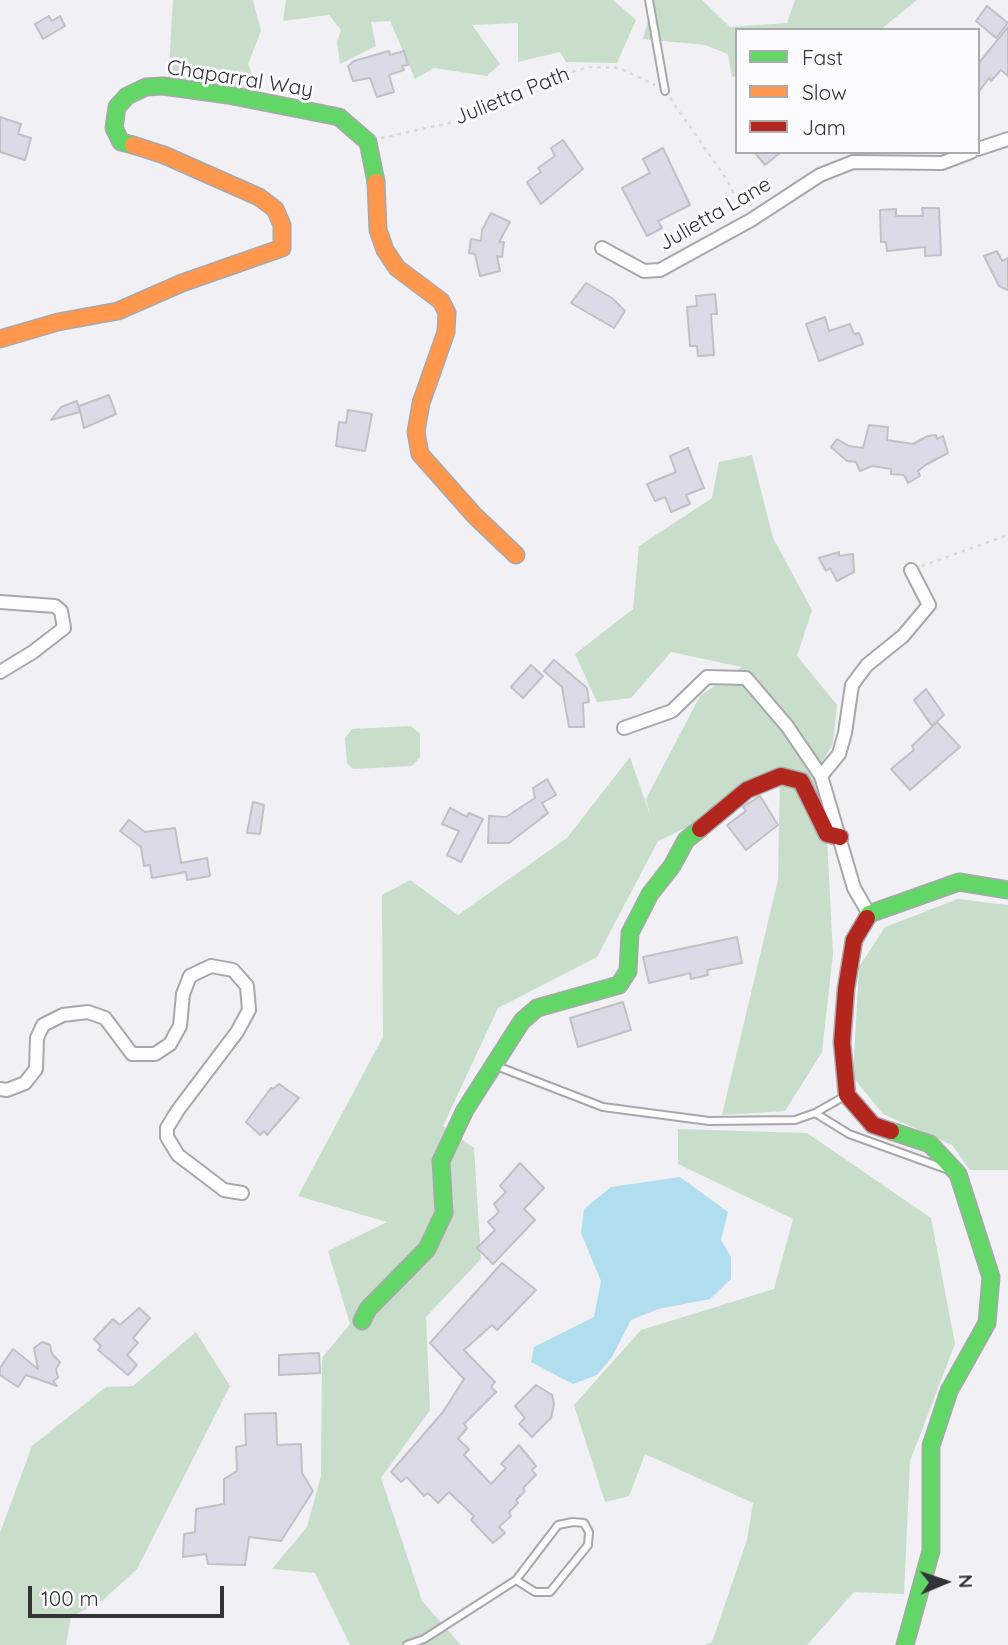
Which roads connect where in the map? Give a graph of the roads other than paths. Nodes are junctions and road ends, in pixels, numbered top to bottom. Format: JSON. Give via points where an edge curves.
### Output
{"nodes":[{"id":1,"x":649,"y":0,"type":"edge"},
{"id":2,"x":665,"y":91,"type":"road end"},
{"id":3,"x":1008,"y":139,"type":"edge"},
{"id":4,"x":980,"y":148,"type":"edge"},
{"id":5,"x":966,"y":154,"type":"edge"},
{"id":6,"x":602,"y":248,"type":"dead end"},
{"id":7,"x":0,"y":339,"type":"edge"},
{"id":8,"x":516,"y":555,"type":"dead end"},
{"id":9,"x":911,"y":570,"type":"road end"},
{"id":10,"x":0,"y":602,"type":"edge"},
{"id":11,"x":0,"y":672,"type":"edge"},
{"id":12,"x":624,"y":728,"type":"dead end"},
{"id":13,"x":821,"y":776,"type":"junction"},
{"id":14,"x":840,"y":837,"type":"junction"},
{"id":15,"x":1008,"y":890,"type":"edge"},
{"id":16,"x":869,"y":914,"type":"junction"},
{"id":17,"x":492,"y":1064,"type":"junction"},
{"id":18,"x":0,"y":1089,"type":"edge"},
{"id":19,"x":847,"y":1095,"type":"junction"},
{"id":20,"x":815,"y":1114,"type":"junction"},
{"id":21,"x":958,"y":1174,"type":"junction"},
{"id":22,"x":242,"y":1193,"type":"dead end"},
{"id":23,"x":362,"y":1321,"type":"dead end"},
{"id":24,"x":516,"y":1580,"type":"junction"},
{"id":25,"x":407,"y":1645,"type":"edge"},
{"id":26,"x":905,"y":1645,"type":"edge"}],
"edges":[{"from":1,"to":2,"type":"lane"},
{"from":3,"to":4,"type":"street"},
{"from":5,"to":6,"type":"street","name":"Julietta Lane","via":[[942,163],[853,162],[820,175],[660,270],[644,271]]},
{"from":7,"to":8,"type":"street","name":"Chaparral Way","via":[[118,311],[282,248],[282,225],[275,209],[259,197],[164,155],[121,142],[114,128],[117,107],[127,96],[146,87],[163,86],[339,117],[368,142],[375,167],[378,230],[385,250],[397,268],[441,301],[447,313],[446,332],[421,403],[416,432],[420,454]]},
{"from":9,"to":13,"type":"street","via":[[929,605],[852,685],[839,754]]},
{"from":10,"to":11,"type":"street","via":[[55,606],[61,611],[64,628]]},
{"from":12,"to":13,"type":"street","via":[[672,711],[707,677],[746,678]]},
{"from":13,"to":14,"type":"street"},
{"from":14,"to":16,"type":"street","via":[[854,888]]},
{"from":14,"to":17,"type":"street","via":[[828,834],[801,781],[782,776],[747,790],[686,840],[650,894],[631,933],[628,971],[619,985],[537,1008],[522,1021]]},
{"from":15,"to":16,"type":"street","via":[[959,882]]},
{"from":16,"to":19,"type":"street","via":[[854,940],[846,989],[842,1042]]},
{"from":17,"to":20,"type":"lane","via":[[603,1107],[709,1121],[795,1120]]},
{"from":17,"to":23,"type":"street","via":[[441,1161],[444,1213],[427,1249],[368,1309]]},
{"from":18,"to":22,"type":"street","via":[[25,1083],[36,1069],[37,1038],[43,1025],[62,1015],[88,1012],[105,1018],[132,1054],[155,1054],[170,1044],[180,1026],[190,976],[211,966],[233,970],[247,986],[249,1010],[178,1110],[167,1128],[167,1138],[178,1155],[224,1190]]},
{"from":19,"to":20,"type":"lane"},
{"from":19,"to":21,"type":"street","via":[[873,1125],[930,1144]]},
{"from":20,"to":21,"type":"lane","via":[[849,1134]]},
{"from":21,"to":26,"type":"street","via":[[991,1278],[987,1323],[949,1391],[931,1446],[931,1551]]},
{"from":24,"to":24,"type":"lane","via":[[558,1525],[584,1523],[588,1545],[550,1592],[535,1592]]},
{"from":24,"to":25,"type":"lane","via":[[424,1639]]}]}
